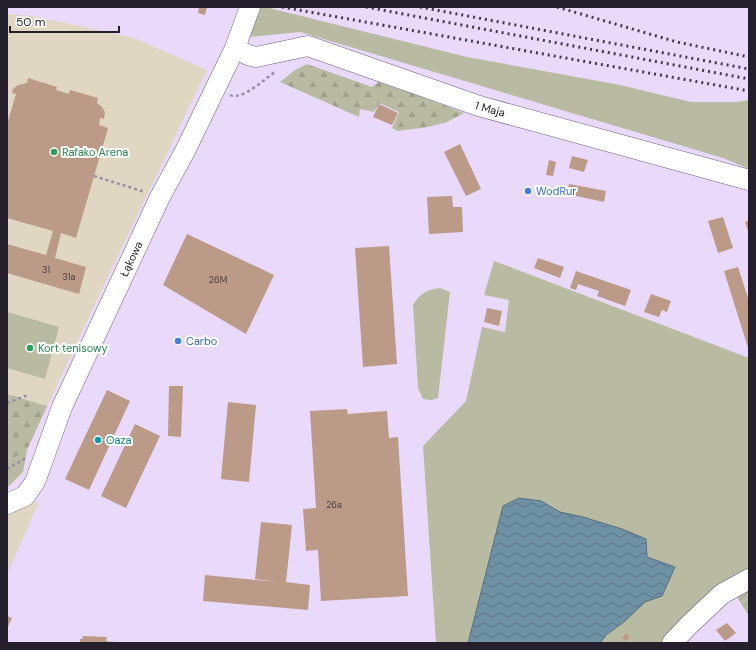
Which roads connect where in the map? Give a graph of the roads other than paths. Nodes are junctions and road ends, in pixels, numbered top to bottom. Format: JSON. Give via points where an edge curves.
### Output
{"nodes":[{"id":1,"x":250,"y":7,"type":"edge"},
{"id":2,"x":235,"y":48,"type":"junction"},
{"id":3,"x":749,"y":180,"type":"edge"},
{"id":4,"x":7,"y":504,"type":"edge"},
{"id":5,"x":749,"y":579,"type":"edge"},
{"id":6,"x":672,"y":643,"type":"edge"}],
"edges":[{"from":1,"to":2,"type":"street","name":"Łąkowa"},
{"from":2,"to":3,"type":"street","name":"1 Maja","via":[[256,57],[308,46],[479,106]]},
{"from":2,"to":4,"type":"street","name":"Łąkowa","via":[[160,197],[62,407],[35,482],[25,496]]},
{"from":5,"to":6,"type":"street","via":[[722,594]]}]}
